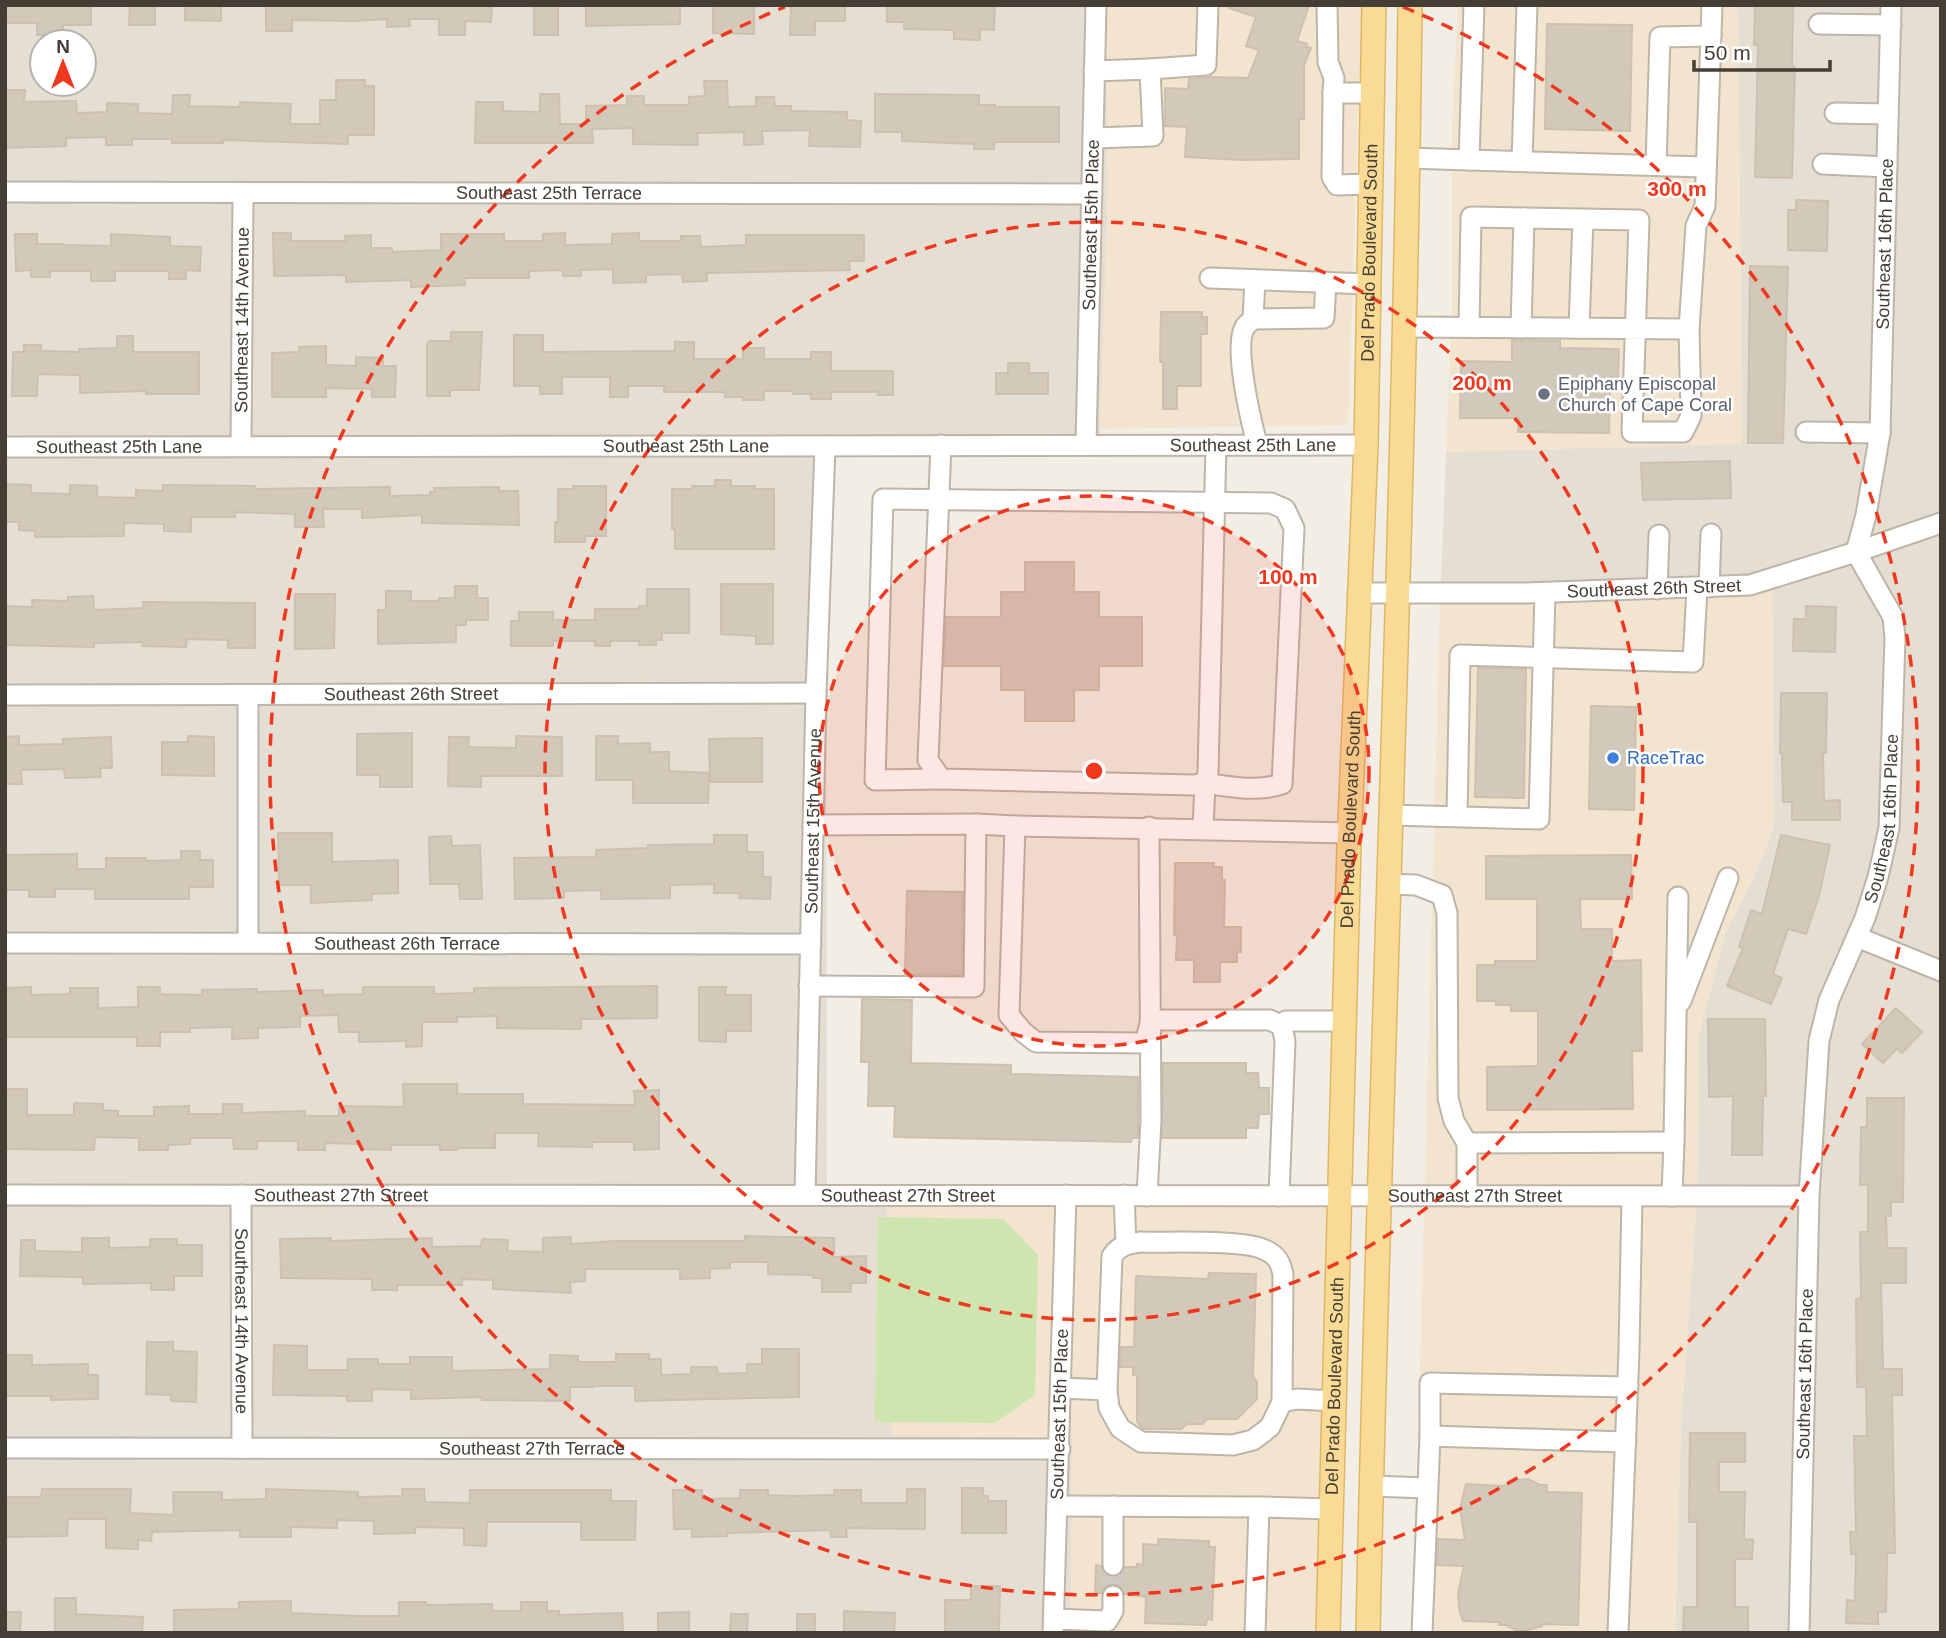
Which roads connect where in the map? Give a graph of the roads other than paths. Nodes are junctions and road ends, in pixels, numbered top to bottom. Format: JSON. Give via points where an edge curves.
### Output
{"nodes":[{"id":1,"x":1096,"y":5,"type":"edge"},
{"id":2,"x":1208,"y":5,"type":"edge"},
{"id":3,"x":1327,"y":5,"type":"edge"},
{"id":4,"x":1374,"y":5,"type":"edge"},
{"id":5,"x":1410,"y":5,"type":"edge"},
{"id":6,"x":1474,"y":5,"type":"edge"},
{"id":7,"x":1527,"y":5,"type":"edge"},
{"id":8,"x":1712,"y":5,"type":"edge"},
{"id":9,"x":1891,"y":15,"type":"edge"},
{"id":10,"x":1819,"y":24,"type":"dead end"},
{"id":11,"x":1711,"y":36,"type":"junction"},
{"id":12,"x":1150,"y":69,"type":"junction"},
{"id":13,"x":1094,"y":71,"type":"junction"},
{"id":14,"x":1333,"y":93,"type":"junction"},
{"id":15,"x":1372,"y":93,"type":"junction"},
{"id":16,"x":1835,"y":113,"type":"dead end"},
{"id":17,"x":1888,"y":114,"type":"junction"},
{"id":18,"x":1093,"y":138,"type":"junction"},
{"id":19,"x":1408,"y":158,"type":"junction"},
{"id":20,"x":1469,"y":160,"type":"junction"},
{"id":21,"x":1522,"y":161,"type":"junction"},
{"id":22,"x":1823,"y":164,"type":"dead end"},
{"id":23,"x":1656,"y":165,"type":"junction"},
{"id":24,"x":1706,"y":167,"type":"junction"},
{"id":25,"x":1887,"y":167,"type":"junction"},
{"id":26,"x":1370,"y":184,"type":"junction"},
{"id":27,"x":5,"y":192,"type":"edge"},
{"id":28,"x":243,"y":193,"type":"junction"},
{"id":29,"x":1092,"y":194,"type":"junction"},
{"id":30,"x":1524,"y":218,"type":"junction"},
{"id":31,"x":1583,"y":219,"type":"junction"},
{"id":32,"x":1210,"y":278,"type":"dead end"},
{"id":33,"x":1255,"y":280,"type":"junction"},
{"id":34,"x":1326,"y":282,"type":"junction"},
{"id":35,"x":1368,"y":284,"type":"junction"},
{"id":36,"x":1253,"y":319,"type":"junction"},
{"id":37,"x":1405,"y":327,"type":"junction"},
{"id":38,"x":1469,"y":327,"type":"junction"},
{"id":39,"x":1521,"y":328,"type":"junction"},
{"id":40,"x":1579,"y":328,"type":"junction"},
{"id":41,"x":1636,"y":329,"type":"junction"},
{"id":42,"x":1689,"y":329,"type":"junction"},
{"id":43,"x":1806,"y":432,"type":"dead end"},
{"id":44,"x":1880,"y":433,"type":"junction"},
{"id":45,"x":1258,"y":444,"type":"junction"},
{"id":46,"x":941,"y":445,"type":"junction"},
{"id":47,"x":1086,"y":445,"type":"junction"},
{"id":48,"x":1216,"y":445,"type":"junction"},
{"id":49,"x":1366,"y":445,"type":"junction"},
{"id":50,"x":241,"y":446,"type":"junction"},
{"id":51,"x":825,"y":446,"type":"junction"},
{"id":52,"x":5,"y":447,"type":"edge"},
{"id":53,"x":939,"y":499,"type":"junction"},
{"id":54,"x":1215,"y":503,"type":"junction"},
{"id":55,"x":1941,"y":523,"type":"edge"},
{"id":56,"x":1712,"y":534,"type":"dead end"},
{"id":57,"x":1659,"y":535,"type":"dead end"},
{"id":58,"x":1856,"y":552,"type":"junction"},
{"id":59,"x":1703,"y":588,"type":"junction"},
{"id":60,"x":1657,"y":589,"type":"junction"},
{"id":61,"x":1358,"y":593,"type":"junction"},
{"id":62,"x":1398,"y":593,"type":"junction"},
{"id":63,"x":1545,"y":593,"type":"junction"},
{"id":64,"x":1543,"y":656,"type":"junction"},
{"id":65,"x":816,"y":694,"type":"junction"},
{"id":66,"x":5,"y":695,"type":"edge"},
{"id":67,"x":248,"y":695,"type":"junction"},
{"id":68,"x":941,"y":779,"type":"junction"},
{"id":69,"x":1205,"y":783,"type":"junction"},
{"id":70,"x":1390,"y":815,"type":"junction"},
{"id":71,"x":1457,"y":816,"type":"junction"},
{"id":72,"x":975,"y":824,"type":"junction"},
{"id":73,"x":813,"y":825,"type":"junction"},
{"id":74,"x":1015,"y":825,"type":"junction"},
{"id":75,"x":1149,"y":827,"type":"junction"},
{"id":76,"x":1203,"y":829,"type":"junction"},
{"id":77,"x":1350,"y":832,"type":"junction"},
{"id":78,"x":1728,"y":878,"type":"dead end"},
{"id":79,"x":1388,"y":884,"type":"junction"},
{"id":80,"x":1678,"y":897,"type":"dead end"},
{"id":81,"x":1857,"y":937,"type":"junction"},
{"id":82,"x":5,"y":943,"type":"edge"},
{"id":83,"x":248,"y":943,"type":"junction"},
{"id":84,"x":811,"y":944,"type":"junction"},
{"id":85,"x":1941,"y":971,"type":"edge"},
{"id":86,"x":809,"y":986,"type":"junction"},
{"id":87,"x":1676,"y":1015,"type":"junction"},
{"id":88,"x":1151,"y":1020,"type":"junction"},
{"id":89,"x":1345,"y":1021,"type":"junction"},
{"id":90,"x":1282,"y":1026,"type":"junction"},
{"id":91,"x":1674,"y":1142,"type":"junction"},
{"id":92,"x":1467,"y":1143,"type":"junction"},
{"id":93,"x":5,"y":1195,"type":"edge"},
{"id":94,"x":241,"y":1195,"type":"junction"},
{"id":95,"x":805,"y":1195,"type":"junction"},
{"id":96,"x":1066,"y":1195,"type":"junction"},
{"id":97,"x":1124,"y":1195,"type":"junction"},
{"id":98,"x":1147,"y":1196,"type":"junction"},
{"id":99,"x":1279,"y":1196,"type":"junction"},
{"id":100,"x":1341,"y":1196,"type":"junction"},
{"id":101,"x":1378,"y":1196,"type":"junction"},
{"id":102,"x":1467,"y":1196,"type":"junction"},
{"id":103,"x":1632,"y":1196,"type":"junction"},
{"id":104,"x":1672,"y":1196,"type":"junction"},
{"id":105,"x":1809,"y":1196,"type":"junction"},
{"id":106,"x":1126,"y":1244,"type":"junction"},
{"id":107,"x":1628,"y":1387,"type":"junction"},
{"id":108,"x":1061,"y":1388,"type":"junction"},
{"id":109,"x":1107,"y":1390,"type":"junction"},
{"id":110,"x":1334,"y":1401,"type":"junction"},
{"id":111,"x":1282,"y":1402,"type":"junction"},
{"id":112,"x":1430,"y":1436,"type":"junction"},
{"id":113,"x":1626,"y":1442,"type":"junction"},
{"id":114,"x":5,"y":1448,"type":"edge"},
{"id":115,"x":242,"y":1448,"type":"junction"},
{"id":116,"x":1060,"y":1449,"type":"junction"},
{"id":117,"x":1372,"y":1486,"type":"junction"},
{"id":118,"x":1427,"y":1489,"type":"junction"},
{"id":119,"x":1057,"y":1506,"type":"junction"},
{"id":120,"x":1112,"y":1506,"type":"junction"},
{"id":121,"x":1259,"y":1507,"type":"junction"},
{"id":122,"x":1332,"y":1508,"type":"junction"},
{"id":123,"x":1331,"y":1559,"type":"junction"},
{"id":124,"x":1113,"y":1564,"type":"tunnel mouth"},
{"id":125,"x":1113,"y":1596,"type":"tunnel mouth"},
{"id":126,"x":1054,"y":1626,"type":"edge"},
{"id":127,"x":1255,"y":1633,"type":"edge"},
{"id":128,"x":1328,"y":1633,"type":"edge"},
{"id":129,"x":1344,"y":1633,"type":"edge"},
{"id":130,"x":1368,"y":1633,"type":"edge"},
{"id":131,"x":1422,"y":1633,"type":"edge"},
{"id":132,"x":1618,"y":1633,"type":"edge"},
{"id":133,"x":1799,"y":1633,"type":"edge"}],
"edges":[{"from":1,"to":13,"type":"street","name":"Southeast 15th Place"},
{"from":2,"to":12,"type":"street","via":[[1206,65]]},
{"from":3,"to":14,"type":"street"},
{"from":4,"to":15,"type":"main road","name":"Del Prado Boulevard South"},
{"from":5,"to":19,"type":"main road","name":"Del Prado Boulevard South"},
{"from":6,"to":20,"type":"street"},
{"from":7,"to":21,"type":"street"},
{"from":8,"to":11,"type":"street"},
{"from":9,"to":10,"type":"street"},
{"from":9,"to":17,"type":"street","name":"Southeast 16th Place"},
{"from":11,"to":23,"type":"street","via":[[1660,37]]},
{"from":11,"to":24,"type":"street"},
{"from":12,"to":13,"type":"street"},
{"from":12,"to":18,"type":"street","via":[[1153,136]]},
{"from":13,"to":18,"type":"street","name":"Southeast 15th Place"},
{"from":14,"to":15,"type":"street"},
{"from":14,"to":26,"type":"street","via":[[1332,177],[1336,185]]},
{"from":15,"to":26,"type":"main road","name":"Del Prado Boulevard South"},
{"from":16,"to":17,"type":"street"},
{"from":17,"to":25,"type":"street","name":"Southeast 16th Place"},
{"from":18,"to":29,"type":"street","name":"Southeast 15th Place"},
{"from":19,"to":20,"type":"street"},
{"from":19,"to":37,"type":"main road","name":"Del Prado Boulevard South"},
{"from":20,"to":21,"type":"street"},
{"from":21,"to":23,"type":"street"},
{"from":22,"to":25,"type":"street"},
{"from":23,"to":24,"type":"street"},
{"from":24,"to":42,"type":"street","via":[[1705,206],[1696,226]]},
{"from":25,"to":44,"type":"street","name":"Southeast 16th Place"},
{"from":26,"to":35,"type":"main road","name":"Del Prado Boulevard South"},
{"from":27,"to":28,"type":"street","name":"Southeast 25th Terrace"},
{"from":28,"to":29,"type":"street","name":"Southeast 25th Terrace"},
{"from":28,"to":50,"type":"street","name":"Southeast 14th Avenue"},
{"from":29,"to":47,"type":"street","name":"Southeast 15th Place"},
{"from":30,"to":31,"type":"street"},
{"from":30,"to":38,"type":"street","via":[[1471,217]]},
{"from":30,"to":39,"type":"street"},
{"from":31,"to":40,"type":"street"},
{"from":31,"to":41,"type":"street","via":[[1639,220]]},
{"from":32,"to":33,"type":"street"},
{"from":33,"to":34,"type":"street"},
{"from":33,"to":36,"type":"street"},
{"from":34,"to":35,"type":"street"},
{"from":34,"to":36,"type":"street","via":[[1324,318]]},
{"from":35,"to":49,"type":"main road","name":"Del Prado Boulevard South"},
{"from":36,"to":45,"type":"street","via":[[1244,328],[1242,341],[1244,394]]},
{"from":37,"to":38,"type":"street"},
{"from":37,"to":62,"type":"main road","name":"Del Prado Boulevard South"},
{"from":38,"to":39,"type":"street"},
{"from":39,"to":40,"type":"street"},
{"from":40,"to":41,"type":"street"},
{"from":41,"to":42,"type":"street"},
{"from":41,"to":42,"type":"street","via":[[1632,432],[1683,432],[1691,416]]},
{"from":43,"to":44,"type":"street"},
{"from":44,"to":58,"type":"street","name":"Southeast 16th Place"},
{"from":45,"to":48,"type":"street","name":"Southeast 25th Lane"},
{"from":45,"to":49,"type":"street","name":"Southeast 25th Lane"},
{"from":46,"to":47,"type":"street","name":"Southeast 25th Lane"},
{"from":46,"to":51,"type":"street","name":"Southeast 25th Lane"},
{"from":46,"to":53,"type":"street"},
{"from":47,"to":48,"type":"street","name":"Southeast 25th Lane"},
{"from":48,"to":54,"type":"street"},
{"from":49,"to":61,"type":"main road","name":"Del Prado Boulevard South"},
{"from":50,"to":51,"type":"street","name":"Southeast 25th Lane"},
{"from":50,"to":52,"type":"street","name":"Southeast 25th Lane"},
{"from":51,"to":65,"type":"street","name":"Southeast 15th Avenue"},
{"from":53,"to":54,"type":"street"},
{"from":53,"to":68,"type":"street","via":[[929,760]]},
{"from":53,"to":68,"type":"street","via":[[883,499],[875,780]]},
{"from":54,"to":69,"type":"street"},
{"from":54,"to":69,"type":"street","via":[[1271,503],[1285,509],[1294,528],[1282,784],[1268,789]]},
{"from":55,"to":58,"type":"street","name":"Southeast 26th Street"},
{"from":56,"to":59,"type":"street"},
{"from":57,"to":60,"type":"street"},
{"from":58,"to":59,"type":"street","name":"Southeast 26th Street","via":[[1749,584]]},
{"from":58,"to":81,"type":"street","name":"Southeast 16th Place","via":[[1893,617],[1895,638],[1889,828]]},
{"from":59,"to":60,"type":"street","name":"Southeast 26th Street"},
{"from":59,"to":64,"type":"street","via":[[1693,662]]},
{"from":60,"to":63,"type":"street","name":"Southeast 26th Street"},
{"from":61,"to":62,"type":"street","name":"Southeast 26th Street"},
{"from":61,"to":77,"type":"main road","name":"Del Prado Boulevard South"},
{"from":62,"to":63,"type":"street","name":"Southeast 26th Street"},
{"from":62,"to":70,"type":"main road","name":"Del Prado Boulevard South"},
{"from":63,"to":64,"type":"street"},
{"from":64,"to":71,"type":"street","via":[[1460,655]]},
{"from":64,"to":71,"type":"street","via":[[1539,818]]},
{"from":65,"to":67,"type":"street","name":"Southeast 26th Street"},
{"from":65,"to":73,"type":"street","name":"Southeast 15th Avenue"},
{"from":66,"to":67,"type":"street","name":"Southeast 26th Street"},
{"from":67,"to":83,"type":"street"},
{"from":68,"to":69,"type":"street"},
{"from":69,"to":76,"type":"street"},
{"from":70,"to":71,"type":"street"},
{"from":70,"to":79,"type":"main road","name":"Del Prado Boulevard South"},
{"from":72,"to":73,"type":"street"},
{"from":72,"to":74,"type":"street"},
{"from":72,"to":86,"type":"street","via":[[974,987]]},
{"from":73,"to":84,"type":"street","name":"Southeast 15th Avenue"},
{"from":74,"to":75,"type":"street"},
{"from":74,"to":88,"type":"street","via":[[1009,1015],[1036,1042],[1145,1043]]},
{"from":75,"to":76,"type":"street"},
{"from":75,"to":88,"type":"street"},
{"from":76,"to":77,"type":"street"},
{"from":77,"to":89,"type":"main road","name":"Del Prado Boulevard South"},
{"from":78,"to":87,"type":"street"},
{"from":79,"to":92,"type":"street","via":[[1416,886],[1442,895],[1447,914],[1448,1098]]},
{"from":79,"to":101,"type":"main road","name":"Del Prado Boulevard South"},
{"from":80,"to":87,"type":"street"},
{"from":81,"to":85,"type":"street"},
{"from":81,"to":105,"type":"street","name":"Southeast 16th Place","via":[[1821,1030]]},
{"from":82,"to":83,"type":"street","name":"Southeast 26th Terrace"},
{"from":83,"to":84,"type":"street","name":"Southeast 26th Terrace"},
{"from":84,"to":86,"type":"street","name":"Southeast 15th Avenue"},
{"from":86,"to":95,"type":"street","name":"Southeast 15th Avenue"},
{"from":87,"to":91,"type":"street"},
{"from":88,"to":90,"type":"street","via":[[1269,1020]]},
{"from":88,"to":98,"type":"street"},
{"from":89,"to":90,"type":"street","via":[[1286,1021]]},
{"from":89,"to":100,"type":"main road","name":"Del Prado Boulevard South"},
{"from":90,"to":99,"type":"street"},
{"from":91,"to":92,"type":"street"},
{"from":91,"to":104,"type":"street"},
{"from":92,"to":102,"type":"street"},
{"from":93,"to":94,"type":"street","name":"Southeast 27th Street"},
{"from":94,"to":95,"type":"street","name":"Southeast 27th Street"},
{"from":94,"to":115,"type":"street","name":"Southeast 14th Avenue"},
{"from":95,"to":96,"type":"street","name":"Southeast 27th Street"},
{"from":96,"to":97,"type":"street","name":"Southeast 27th Street"},
{"from":96,"to":108,"type":"street","name":"Southeast 15th Place"},
{"from":97,"to":98,"type":"street","name":"Southeast 27th Street"},
{"from":97,"to":106,"type":"street"},
{"from":98,"to":99,"type":"street","name":"Southeast 27th Street"},
{"from":99,"to":100,"type":"street","name":"Southeast 27th Street"},
{"from":100,"to":101,"type":"street","name":"Southeast 27th Street"},
{"from":100,"to":110,"type":"main road","name":"Del Prado Boulevard South"},
{"from":101,"to":102,"type":"street","name":"Southeast 27th Street"},
{"from":101,"to":117,"type":"main road","name":"Del Prado Boulevard South"},
{"from":102,"to":103,"type":"street","name":"Southeast 27th Street"},
{"from":103,"to":104,"type":"street","name":"Southeast 27th Street"},
{"from":103,"to":107,"type":"street"},
{"from":104,"to":105,"type":"street","name":"Southeast 27th Street"},
{"from":105,"to":133,"type":"street","name":"Southeast 16th Place"},
{"from":106,"to":109,"type":"street","via":[[1112,1256]]},
{"from":106,"to":111,"type":"street","via":[[1249,1245],[1267,1250],[1280,1261]]},
{"from":107,"to":112,"type":"street","via":[[1430,1383]]},
{"from":107,"to":113,"type":"street"},
{"from":108,"to":109,"type":"street"},
{"from":108,"to":116,"type":"street","name":"Southeast 15th Place"},
{"from":109,"to":111,"type":"street","via":[[1109,1408],[1121,1428],[1141,1442],[1155,1443],[1233,1445],[1253,1440],[1270,1427]]},
{"from":110,"to":111,"type":"street"},
{"from":110,"to":122,"type":"main road","name":"Del Prado Boulevard South"},
{"from":112,"to":113,"type":"street"},
{"from":112,"to":118,"type":"street"},
{"from":113,"to":132,"type":"street"},
{"from":114,"to":115,"type":"street","name":"Southeast 27th Terrace"},
{"from":115,"to":116,"type":"street","name":"Southeast 27th Terrace"},
{"from":116,"to":119,"type":"street","name":"Southeast 15th Place"},
{"from":117,"to":118,"type":"street"},
{"from":117,"to":130,"type":"main road","name":"Del Prado Boulevard South"},
{"from":118,"to":131,"type":"street"},
{"from":119,"to":120,"type":"street"},
{"from":119,"to":126,"type":"street","name":"Southeast 15th Place"},
{"from":120,"to":121,"type":"street"},
{"from":120,"to":124,"type":"street"},
{"from":121,"to":122,"type":"street"},
{"from":121,"to":127,"type":"street"},
{"from":122,"to":123,"type":"main road","name":"Del Prado Boulevard South"},
{"from":123,"to":128,"type":"main road","name":"Del Prado Boulevard South"},
{"from":123,"to":129,"type":"main road","via":[[1345,1599]]},
{"from":125,"to":126,"type":"street","via":[[1107,1620]]}]}
